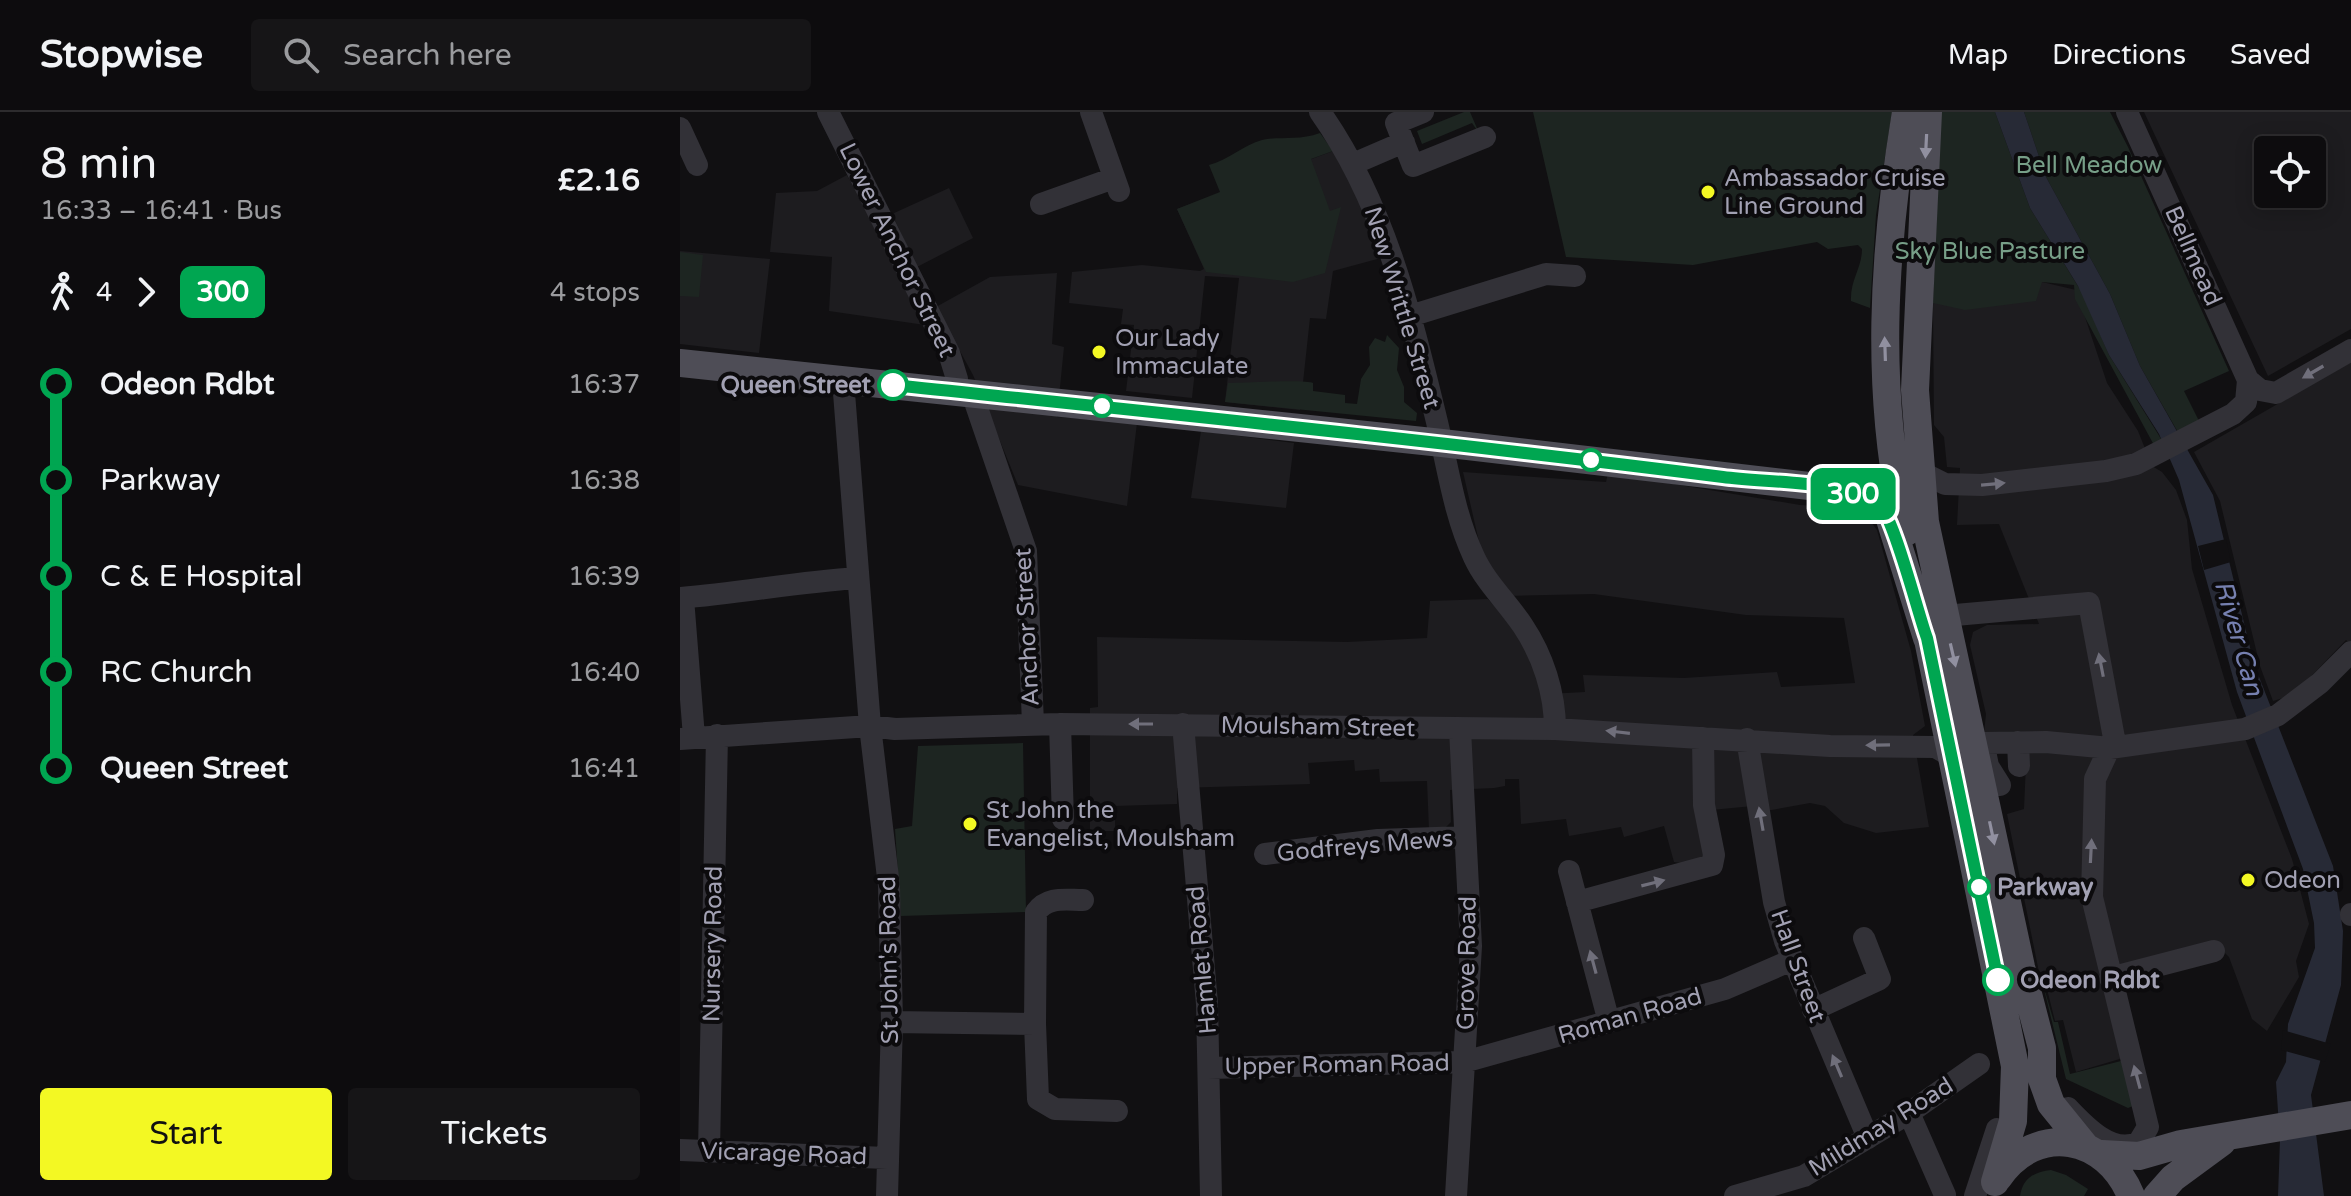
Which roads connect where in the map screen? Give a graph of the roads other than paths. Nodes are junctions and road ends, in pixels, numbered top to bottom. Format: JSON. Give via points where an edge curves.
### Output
{"nodes":[{"id":1,"x":828,"y":112,"type":"edge"},
{"id":2,"x":1091,"y":112,"type":"edge"},
{"id":3,"x":1320,"y":112,"type":"edge"},
{"id":4,"x":1423,"y":112,"type":"edge"},
{"id":5,"x":1906,"y":112,"type":"edge"},
{"id":6,"x":1928,"y":112,"type":"edge"},
{"id":7,"x":2127,"y":112,"type":"edge"},
{"id":8,"x":680,"y":128,"type":"edge"},
{"id":9,"x":1485,"y":137,"type":"dead end"},
{"id":10,"x":1404,"y":142,"type":"junction"},
{"id":11,"x":1353,"y":164,"type":"junction"},
{"id":12,"x":697,"y":165,"type":"dead end"},
{"id":13,"x":1041,"y":204,"type":"dead end"},
{"id":14,"x":1575,"y":276,"type":"dead end"},
{"id":15,"x":1410,"y":316,"type":"junction"},
{"id":16,"x":2351,"y":350,"type":"edge"},
{"id":17,"x":680,"y":363,"type":"edge"},
{"id":18,"x":843,"y":380,"type":"junction"},
{"id":19,"x":1915,"y":390,"type":"junction"},
{"id":20,"x":2247,"y":391,"type":"junction"},
{"id":21,"x":967,"y":392,"type":"junction"},
{"id":22,"x":1442,"y":443,"type":"junction"},
{"id":23,"x":1890,"y":455,"type":"junction"},
{"id":24,"x":1919,"y":471,"type":"junction"},
{"id":25,"x":1866,"y":487,"type":"junction"},
{"id":26,"x":1896,"y":488,"type":"junction"},
{"id":27,"x":857,"y":578,"type":"junction"},
{"id":28,"x":682,"y":598,"type":"edge"},
{"id":29,"x":1936,"y":627,"type":"junction"},
{"id":30,"x":2348,"y":661,"type":"edge"},
{"id":31,"x":1033,"y":724,"type":"junction"},
{"id":32,"x":1060,"y":724,"type":"junction"},
{"id":33,"x":1183,"y":724,"type":"junction"},
{"id":34,"x":870,"y":726,"type":"junction"},
{"id":35,"x":1460,"y":729,"type":"junction"},
{"id":36,"x":1555,"y":729,"type":"junction"},
{"id":37,"x":717,"y":735,"type":"junction"},
{"id":38,"x":687,"y":738,"type":"edge"},
{"id":39,"x":1703,"y":738,"type":"junction"},
{"id":40,"x":2112,"y":738,"type":"junction"},
{"id":41,"x":1747,"y":739,"type":"junction"},
{"id":42,"x":2018,"y":742,"type":"junction"},
{"id":43,"x":1953,"y":757,"type":"junction"},
{"id":44,"x":2019,"y":766,"type":"dead end"},
{"id":45,"x":2000,"y":785,"type":"dead end"},
{"id":46,"x":1063,"y":819,"type":"dead end"},
{"id":47,"x":1465,"y":837,"type":"junction"},
{"id":48,"x":1265,"y":854,"type":"dead end"},
{"id":49,"x":1569,"y":871,"type":"dead end"},
{"id":50,"x":1083,"y":900,"type":"dead end"},
{"id":51,"x":1577,"y":902,"type":"junction"},
{"id":52,"x":1864,"y":938,"type":"dead end"},
{"id":53,"x":2214,"y":951,"type":"dead end"},
{"id":54,"x":1792,"y":960,"type":"junction"},
{"id":55,"x":2110,"y":978,"type":"junction"},
{"id":56,"x":1813,"y":1010,"type":"junction"},
{"id":57,"x":892,"y":1022,"type":"junction"},
{"id":58,"x":1609,"y":1022,"type":"junction"},
{"id":59,"x":1035,"y":1024,"type":"junction"},
{"id":60,"x":2042,"y":1048,"type":"junction"},
{"id":61,"x":1464,"y":1062,"type":"junction"},
{"id":62,"x":1979,"y":1064,"type":"dead end"},
{"id":63,"x":1209,"y":1068,"type":"junction"},
{"id":64,"x":1117,"y":1111,"type":"dead end"},
{"id":65,"x":1909,"y":1113,"type":"junction"},
{"id":66,"x":2351,"y":1115,"type":"edge"},
{"id":67,"x":1868,"y":1138,"type":"junction"},
{"id":68,"x":2229,"y":1138,"type":"junction"},
{"id":69,"x":680,"y":1150,"type":"edge"},
{"id":70,"x":2093,"y":1150,"type":"junction"},
{"id":71,"x":709,"y":1152,"type":"junction"},
{"id":72,"x":887,"y":1158,"type":"junction"},
{"id":73,"x":1797,"y":1188,"type":"edge"},
{"id":74,"x":1987,"y":1191,"type":"edge"},
{"id":75,"x":1945,"y":1195,"type":"edge"},
{"id":76,"x":887,"y":1196,"type":"edge"},
{"id":77,"x":1211,"y":1196,"type":"edge"},
{"id":78,"x":1456,"y":1196,"type":"edge"},
{"id":79,"x":1735,"y":1196,"type":"edge"},
{"id":80,"x":2131,"y":1196,"type":"edge"},
{"id":81,"x":2157,"y":1196,"type":"edge"}],
"edges":[{"from":1,"to":21,"type":"street","name":"Lower Anchor Street"},
{"from":2,"to":13,"type":"street","via":[[1116,185]]},
{"from":3,"to":11,"type":"street","name":"New Writtle Street"},
{"from":4,"to":10,"type":"street","via":[[1396,123]]},
{"from":23,"to":5,"type":"main road","one_way":true,"via":[[1884,342],[1887,244]]},
{"from":6,"to":19,"type":"main road","one_way":true},
{"from":7,"to":20,"type":"street","name":"Bellmead"},
{"from":8,"to":12,"type":"street"},
{"from":9,"to":10,"type":"street","via":[[1413,166]]},
{"from":10,"to":11,"type":"street"},
{"from":11,"to":15,"type":"street","name":"New Writtle Street"},
{"from":14,"to":15,"type":"street","via":[[1546,274]]},
{"from":15,"to":22,"type":"street","name":"New Writtle Street"},
{"from":16,"to":20,"type":"street","one_way":true,"via":[[2276,393]]},
{"from":17,"to":18,"type":"main road"},
{"from":18,"to":21,"type":"main road"},
{"from":18,"to":27,"type":"street"},
{"from":19,"to":24,"type":"main road"},
{"from":19,"to":26,"type":"main road","via":[[1903,402],[1904,471]]},
{"from":24,"to":20,"type":"street","one_way":true,"via":[[1945,484],[1982,485],[2136,464],[2233,414]]},
{"from":21,"to":22,"type":"main road"},
{"from":21,"to":31,"type":"street","name":"Anchor Street","via":[[1026,551]]},
{"from":22,"to":25,"type":"main road","via":[[1835,489]]},
{"from":22,"to":36,"type":"street","name":"New Writtle Street","via":[[1466,539],[1487,580],[1528,635],[1553,694]]},
{"from":23,"to":25,"type":"main road"},
{"from":23,"to":26,"type":"main road"},
{"from":24,"to":29,"type":"main road"},
{"from":25,"to":26,"type":"main road","via":[[1884,496]]},
{"from":25,"to":29,"type":"main road","via":[[1889,516]]},
{"from":26,"to":29,"type":"main road","via":[[1920,587]]},
{"from":27,"to":28,"type":"street"},
{"from":27,"to":34,"type":"street"},
{"from":28,"to":38,"type":"street"},
{"from":40,"to":29,"type":"street","one_way":true,"via":[[2089,603]]},
{"from":29,"to":43,"type":"main road"},
{"from":29,"to":60,"type":"main road","one_way":true},
{"from":30,"to":40,"type":"street","via":[[2278,716],[2245,729]]},
{"from":31,"to":32,"type":"street","name":"Moulsham Street"},
{"from":31,"to":34,"type":"street","name":"Moulsham Street"},
{"from":33,"to":32,"type":"street","name":"Moulsham Street","one_way":true},
{"from":32,"to":46,"type":"street"},
{"from":33,"to":35,"type":"street","name":"Moulsham Street"},
{"from":33,"to":63,"type":"street","name":"Hamlet Road"},
{"from":34,"to":37,"type":"street","name":"Moulsham Street"},
{"from":34,"to":57,"type":"street","name":"St John's Road","via":[[889,886]]},
{"from":35,"to":36,"type":"street","name":"Moulsham Street"},
{"from":35,"to":47,"type":"street","name":"Grove Road"},
{"from":39,"to":36,"type":"street","name":"Moulsham Street","one_way":true},
{"from":37,"to":38,"type":"street","name":"Moulsham Street"},
{"from":37,"to":71,"type":"street","name":"Nursery Road"},
{"from":39,"to":41,"type":"street","name":"Moulsham Street"},
{"from":51,"to":39,"type":"street","one_way":true,"via":[[1712,865]]},
{"from":40,"to":42,"type":"street"},
{"from":55,"to":40,"type":"street","one_way":true,"via":[[2090,871],[2095,779]]},
{"from":43,"to":41,"type":"street","name":"Moulsham Street","one_way":true,"via":[[1935,747]]},
{"from":54,"to":41,"type":"street","name":"Hall Street","one_way":true,"via":[[1774,902]]},
{"from":42,"to":44,"type":"street"},
{"from":42,"to":45,"type":"street","via":[[1983,738],[1988,766]]},
{"from":43,"to":74,"type":"main road","via":[[2016,1078],[2013,1121]]},
{"from":47,"to":48,"type":"street","name":"Godfreys Mews","via":[[1378,840]]},
{"from":47,"to":61,"type":"street","name":"Grove Road","via":[[1471,946]]},
{"from":49,"to":51,"type":"street"},
{"from":50,"to":59,"type":"street","via":[[1053,900],[1036,912]]},
{"from":58,"to":51,"type":"street","one_way":true},
{"from":52,"to":56,"type":"street","via":[[1880,979]]},
{"from":53,"to":55,"type":"street"},
{"from":54,"to":56,"type":"street","name":"Hall Street"},
{"from":54,"to":58,"type":"street","name":"Roman Road","via":[[1725,989]]},
{"from":60,"to":55,"type":"street","one_way":true,"via":[[2065,1104],[2100,1136],[2132,1146],[2145,1136],[2147,1118]]},
{"from":67,"to":56,"type":"street","name":"Hall Street","one_way":true},
{"from":57,"to":59,"type":"street"},
{"from":57,"to":72,"type":"street","name":"St John's Road"},
{"from":58,"to":61,"type":"street","name":"Roman Road"},
{"from":59,"to":64,"type":"street","via":[[1038,1099],[1055,1109]]},
{"from":60,"to":70,"type":"main road","via":[[2042,1079],[2051,1104]]},
{"from":61,"to":63,"type":"street","name":"Upper Roman Road"},
{"from":61,"to":78,"type":"street","name":"Grove Road"},
{"from":62,"to":65,"type":"street","name":"Mildmay Road"},
{"from":63,"to":77,"type":"street","name":"Hamlet Road"},
{"from":65,"to":67,"type":"street","name":"Mildmay Road"},
{"from":65,"to":75,"type":"street"},
{"from":66,"to":68,"type":"main road"},
{"from":67,"to":73,"type":"street","name":"Mildmay Road"},
{"from":68,"to":70,"type":"main road","via":[[2139,1156]]},
{"from":68,"to":81,"type":"main road","via":[[2201,1155]]},
{"from":69,"to":71,"type":"street","name":"Vicarage Road"},
{"from":70,"to":74,"type":"main road","via":[[2057,1142],[2037,1146],[2013,1159]]},
{"from":70,"to":80,"type":"main road","via":[[2121,1173]]},
{"from":71,"to":72,"type":"street","name":"Vicarage Road"},
{"from":72,"to":76,"type":"street","name":"St John's Road"},
{"from":73,"to":79,"type":"street","name":"Mildmay Road"}]}
